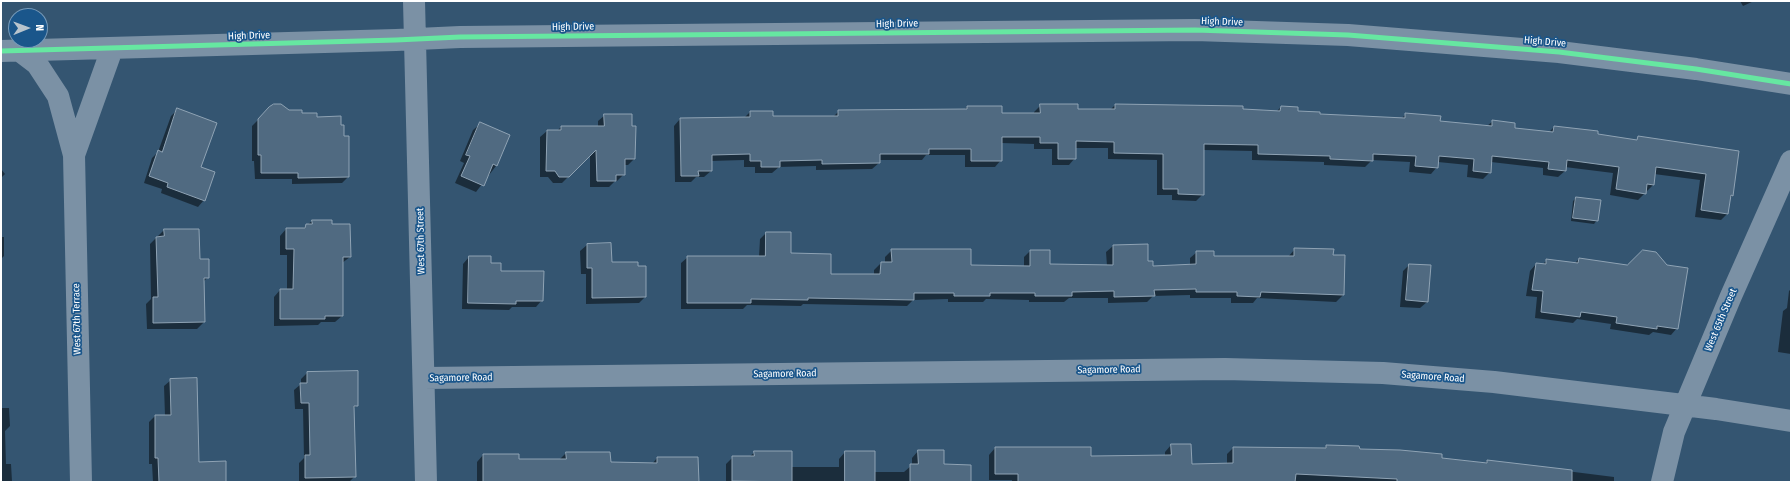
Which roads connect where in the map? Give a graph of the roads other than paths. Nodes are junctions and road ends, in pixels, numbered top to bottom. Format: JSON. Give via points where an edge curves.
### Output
{"nodes":[{"id":1,"x":414,"y":1,"type":"edge"},
{"id":2,"x":415,"y":40,"type":"junction"},
{"id":3,"x":112,"y":49,"type":"junction"},
{"id":4,"x":11,"y":51,"type":"edge"},
{"id":5,"x":1791,"y":84,"type":"edge"},
{"id":6,"x":74,"y":155,"type":"junction"},
{"id":7,"x":1791,"y":161,"type":"edge"},
{"id":8,"x":424,"y":378,"type":"junction"},
{"id":9,"x":1686,"y":406,"type":"junction"},
{"id":10,"x":1791,"y":421,"type":"edge"},
{"id":11,"x":81,"y":482,"type":"edge"},
{"id":12,"x":426,"y":482,"type":"edge"},
{"id":13,"x":1662,"y":482,"type":"edge"}],
"edges":[{"from":1,"to":2,"type":"street","name":"West 67th Street"},
{"from":2,"to":3,"type":"street","name":"High Drive"},
{"from":2,"to":5,"type":"street","name":"High Drive","via":[[460,37],[1186,30],[1332,34],[1559,52]]},
{"from":2,"to":8,"type":"street","name":"West 67th Street"},
{"from":3,"to":4,"type":"street","name":"High Drive"},
{"from":3,"to":6,"type":"street","name":"West 67th Terrace"},
{"from":4,"to":6,"type":"street","name":"West 67th Terrace","via":[[37,64],[58,96]]},
{"from":6,"to":11,"type":"street","name":"West 67th Terrace"},
{"from":7,"to":9,"type":"street","name":"West 65th Street"},
{"from":8,"to":9,"type":"street","name":"Sagamore Road","via":[[1225,369],[1383,373],[1494,382]]},
{"from":8,"to":12,"type":"street","name":"West 67th Street"},
{"from":9,"to":10,"type":"street","name":"Sagamore Road"},
{"from":9,"to":13,"type":"street","name":"West 65th Street","via":[[1674,432]]}]}
